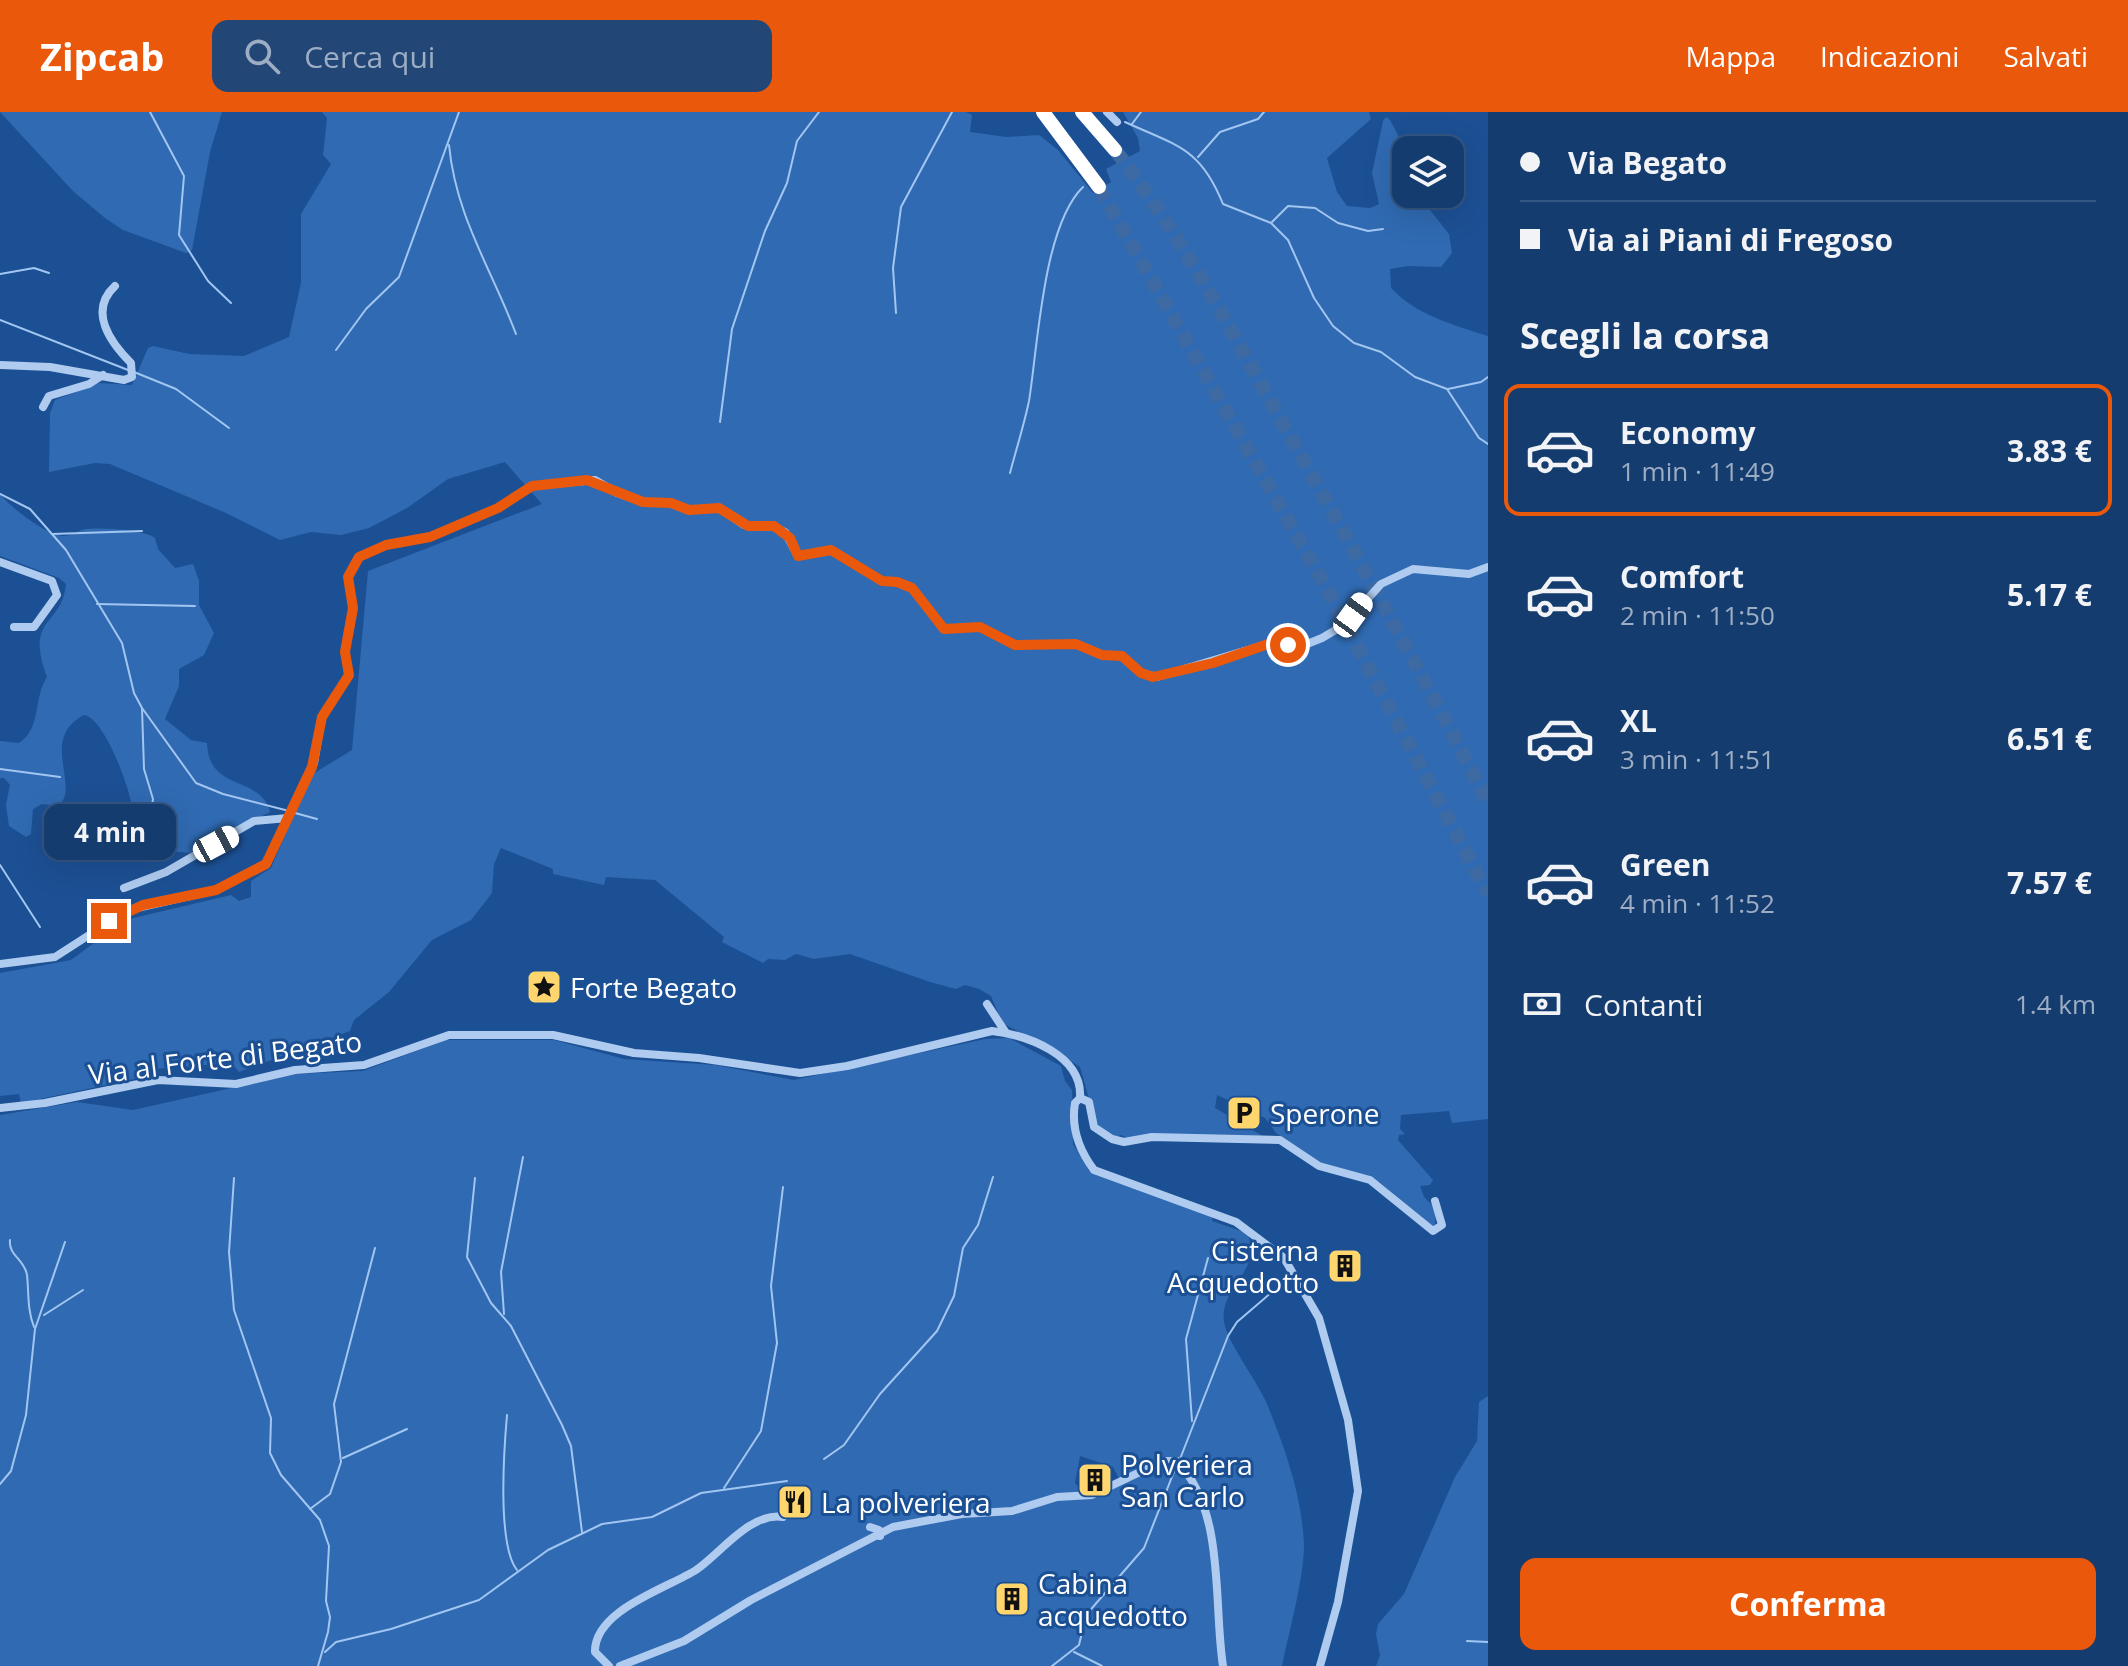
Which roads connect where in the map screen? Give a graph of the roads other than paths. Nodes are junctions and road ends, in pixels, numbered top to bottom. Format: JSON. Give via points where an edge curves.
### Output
{"nodes":[{"id":1,"x":1043,"y":112,"type":"edge"},
{"id":2,"x":1082,"y":112,"type":"edge"},
{"id":3,"x":1107,"y":112,"type":"edge"},
{"id":4,"x":1117,"y":122,"type":"dead end"},
{"id":5,"x":1115,"y":150,"type":"tunnel mouth"},
{"id":6,"x":1099,"y":187,"type":"tunnel mouth"},
{"id":7,"x":115,"y":286,"type":"dead end"},
{"id":8,"x":0,"y":365,"type":"edge"},
{"id":9,"x":103,"y":375,"type":"junction"},
{"id":10,"x":43,"y":407,"type":"dead end"},
{"id":11,"x":0,"y":562,"type":"edge"},
{"id":12,"x":1488,"y":567,"type":"edge"},
{"id":13,"x":14,"y":627,"type":"dead end"},
{"id":14,"x":288,"y":818,"type":"junction"},
{"id":15,"x":124,"y":888,"type":"dead end"},
{"id":16,"x":0,"y":964,"type":"edge"},
{"id":17,"x":987,"y":1004,"type":"dead end"},
{"id":18,"x":1006,"y":1033,"type":"junction"},
{"id":19,"x":1080,"y":1098,"type":"junction"},
{"id":20,"x":0,"y":1108,"type":"edge"},
{"id":21,"x":1435,"y":1201,"type":"dead end"},
{"id":22,"x":783,"y":1517,"type":"dead end"},
{"id":23,"x":870,"y":1527,"type":"dead end"},
{"id":24,"x":880,"y":1536,"type":"junction"},
{"id":25,"x":609,"y":1666,"type":"edge"},
{"id":26,"x":620,"y":1666,"type":"edge"},
{"id":27,"x":1223,"y":1666,"type":"edge"},
{"id":28,"x":1320,"y":1666,"type":"edge"}],
"edges":[{"from":1,"to":6,"type":"highway"},
{"from":2,"to":5,"type":"highway"},
{"from":3,"to":4,"type":"street"},
{"from":7,"to":9,"type":"street","via":[[106,295],[102,317],[116,348],[133,368],[132,377]]},
{"from":8,"to":9,"type":"street"},
{"from":9,"to":10,"type":"street","via":[[49,396]]},
{"from":11,"to":13,"type":"street","via":[[56,586],[57,595],[34,627]]},
{"from":12,"to":14,"type":"street","via":[[1469,574],[1413,569],[1381,584],[1344,625],[1322,638],[1307,644],[1271,643],[1157,677],[1141,673],[1122,656],[1102,655],[1076,644],[1015,645],[980,627],[944,629],[912,588],[882,581],[831,550],[798,556],[790,538],[774,526],[748,526],[719,508],[689,510],[643,502],[595,480],[532,486],[498,508],[422,539],[367,551],[352,566],[348,583],[353,613],[345,652],[349,675],[322,717],[314,763]]},
{"from":14,"to":15,"type":"street","via":[[254,821],[166,872]]},
{"from":14,"to":16,"type":"street","via":[[266,864],[235,883],[128,910],[55,957]]},
{"from":17,"to":18,"type":"street"},
{"from":18,"to":19,"type":"street","name":"Via al Forte di Begato","via":[[1073,1066]]},
{"from":18,"to":20,"type":"street","name":"Via al Forte di Begato","via":[[992,1031],[800,1073],[622,1052],[553,1035],[449,1035],[364,1065],[295,1070],[236,1084],[158,1080]]},
{"from":19,"to":21,"type":"street","via":[[1089,1102],[1094,1127],[1112,1139],[1280,1140],[1319,1166],[1370,1180],[1433,1231],[1442,1225]]},
{"from":19,"to":28,"type":"street","via":[[1073,1116],[1077,1137],[1094,1170],[1236,1222],[1284,1258],[1319,1318],[1348,1420],[1358,1491],[1338,1602]]},
{"from":22,"to":25,"type":"street","via":[[759,1522],[672,1586],[629,1605],[599,1637],[595,1652]]},
{"from":23,"to":24,"type":"street"},
{"from":24,"to":26,"type":"street","via":[[751,1600],[684,1641]]},
{"from":24,"to":27,"type":"street","via":[[893,1527],[930,1519],[1012,1511],[1057,1497],[1092,1495],[1163,1461],[1177,1461],[1196,1488],[1211,1537]]}]}
